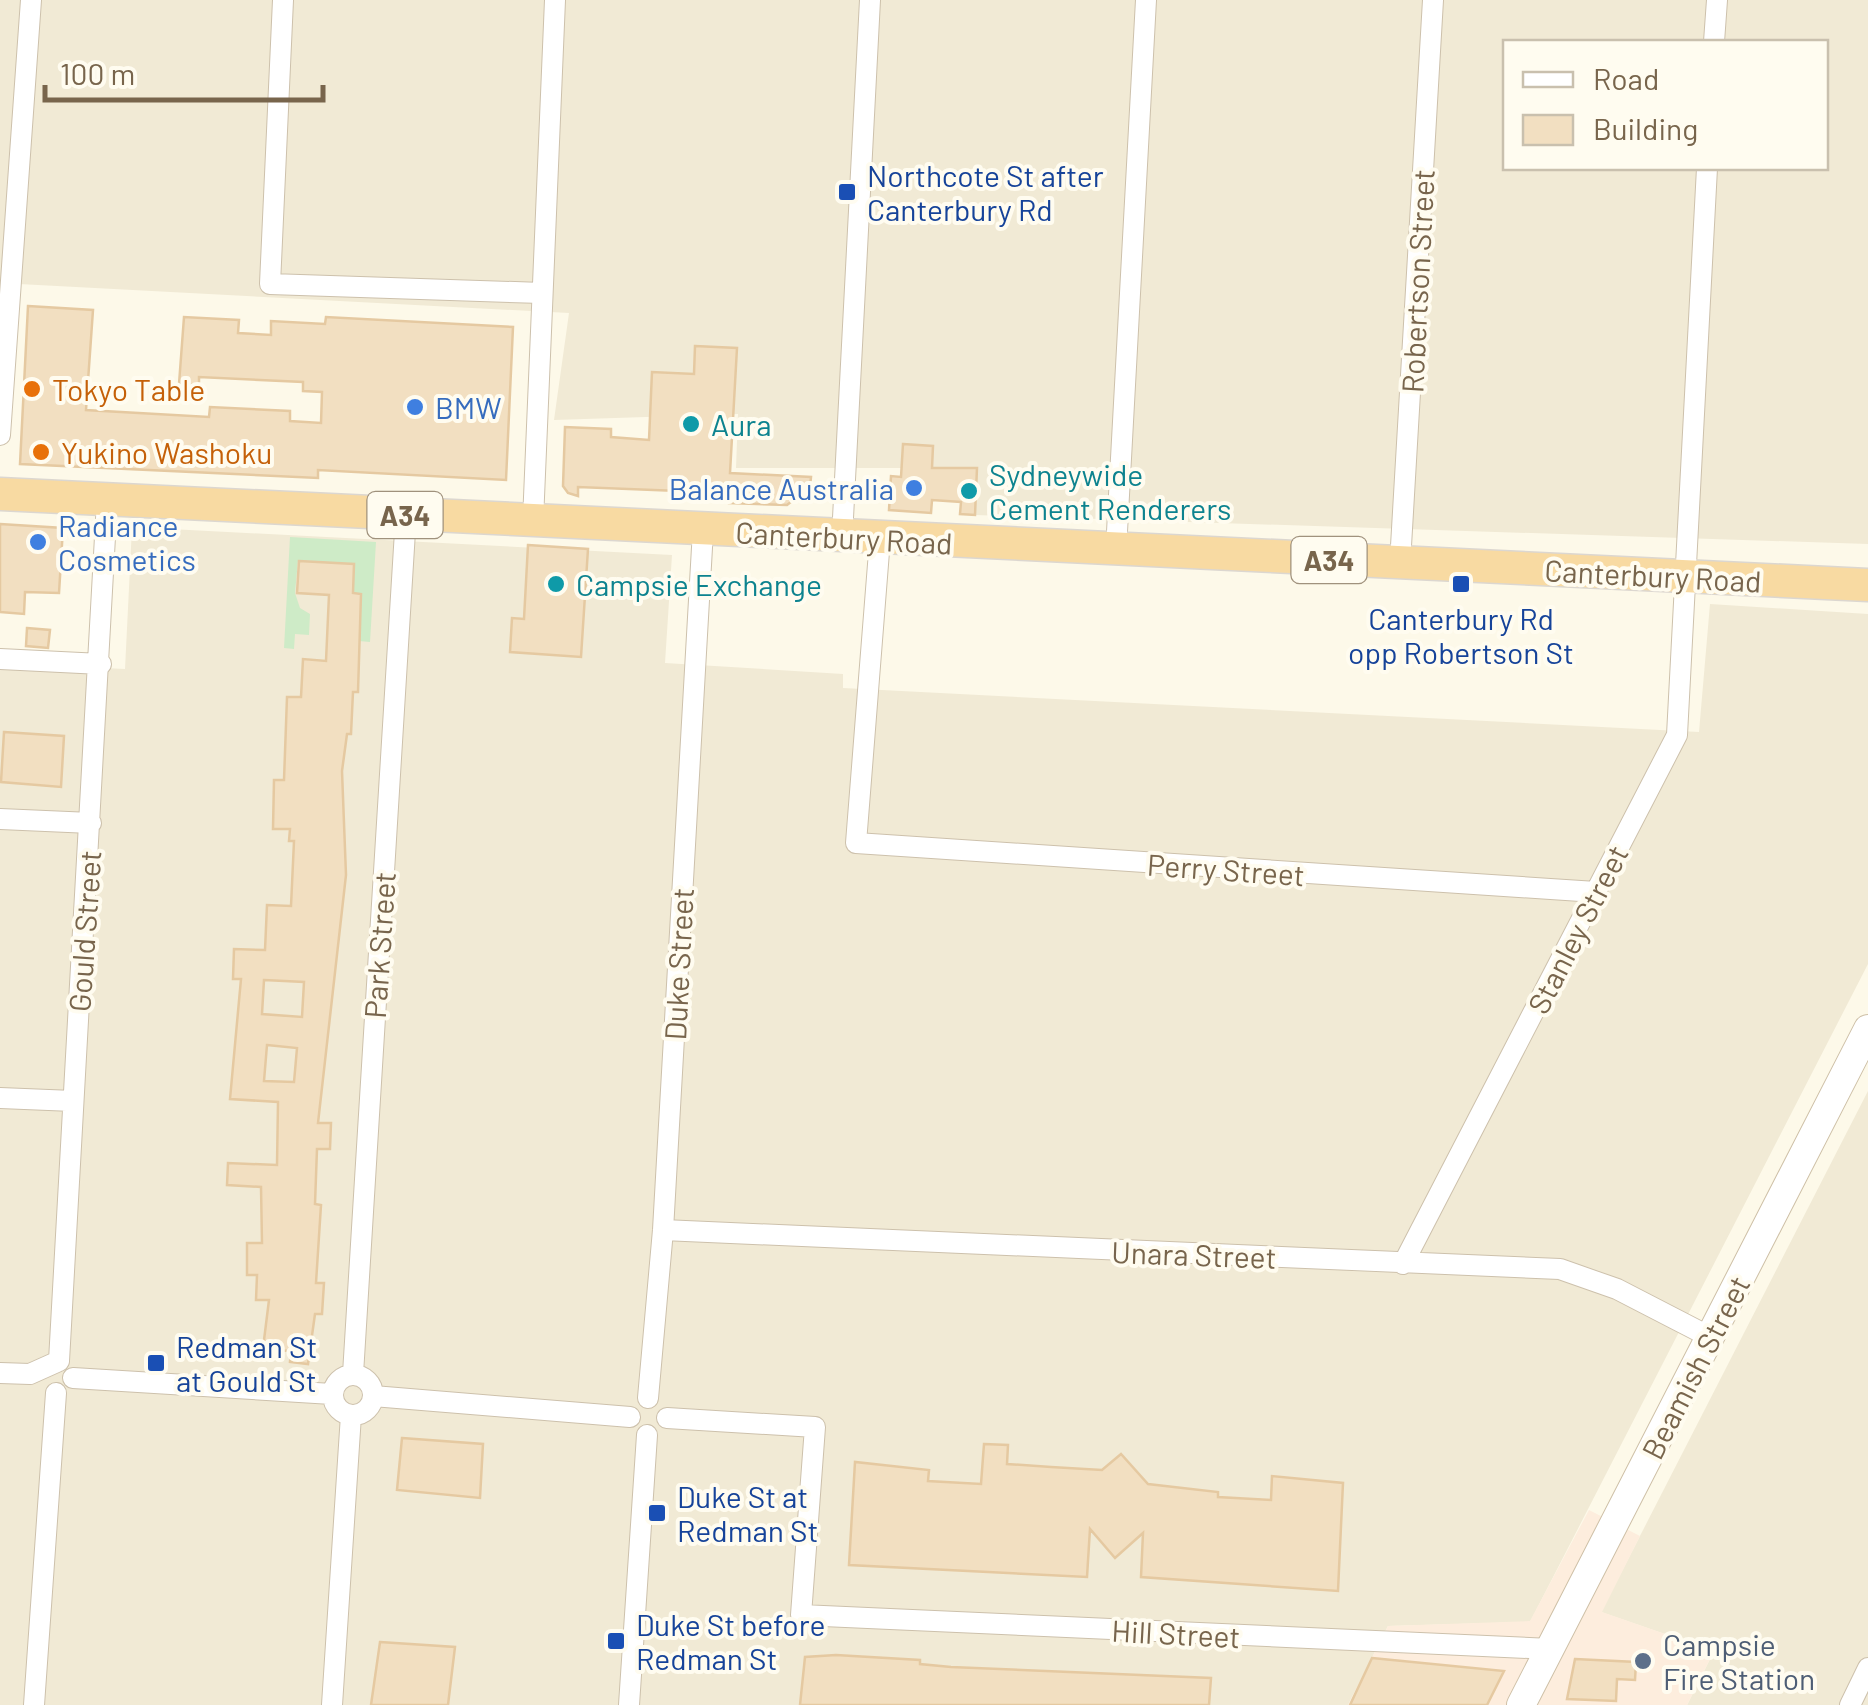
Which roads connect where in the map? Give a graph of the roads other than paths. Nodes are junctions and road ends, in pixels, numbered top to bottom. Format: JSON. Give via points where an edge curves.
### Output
{"nodes":[{"id":1,"x":31,"y":0,"type":"edge"},
{"id":2,"x":284,"y":0,"type":"edge"},
{"id":3,"x":555,"y":0,"type":"edge"},
{"id":4,"x":870,"y":0,"type":"edge"},
{"id":5,"x":1146,"y":0,"type":"edge"},
{"id":6,"x":1433,"y":0,"type":"edge"},
{"id":7,"x":1717,"y":0,"type":"edge"},
{"id":8,"x":1714,"y":40,"type":"edge"},
{"id":9,"x":1707,"y":170,"type":"edge"},
{"id":10,"x":542,"y":293,"type":"junction"},
{"id":11,"x":0,"y":435,"type":"edge"},
{"id":12,"x":0,"y":494,"type":"edge"},
{"id":13,"x":107,"y":500,"type":"junction"},
{"id":14,"x":406,"y":516,"type":"junction"},
{"id":15,"x":533,"y":521,"type":"junction"},
{"id":16,"x":703,"y":530,"type":"junction"},
{"id":17,"x":842,"y":536,"type":"junction"},
{"id":18,"x":880,"y":539,"type":"junction"},
{"id":19,"x":1116,"y":550,"type":"junction"},
{"id":20,"x":1400,"y":563,"type":"junction"},
{"id":21,"x":1684,"y":577,"type":"junction"},
{"id":22,"x":1868,"y":585,"type":"edge"},
{"id":23,"x":0,"y":659,"type":"edge"},
{"id":24,"x":102,"y":664,"type":"junction"},
{"id":25,"x":0,"y":820,"type":"edge"},
{"id":26,"x":91,"y":824,"type":"junction"},
{"id":27,"x":1596,"y":892,"type":"junction"},
{"id":28,"x":1868,"y":1029,"type":"edge"},
{"id":29,"x":0,"y":1098,"type":"edge"},
{"id":30,"x":73,"y":1102,"type":"junction"},
{"id":31,"x":663,"y":1230,"type":"junction"},
{"id":32,"x":1402,"y":1264,"type":"junction"},
{"id":33,"x":1710,"y":1337,"type":"junction"},
{"id":34,"x":50,"y":1366,"type":"junction"},
{"id":35,"x":0,"y":1373,"type":"edge"},
{"id":36,"x":353,"y":1374,"type":"junction"},
{"id":37,"x":73,"y":1378,"type":"junction"},
{"id":38,"x":56,"y":1393,"type":"junction"},
{"id":39,"x":332,"y":1394,"type":"junction"},
{"id":40,"x":374,"y":1396,"type":"junction"},
{"id":41,"x":648,"y":1398,"type":"junction"},
{"id":42,"x":350,"y":1415,"type":"junction"},
{"id":43,"x":630,"y":1416,"type":"junction"},
{"id":44,"x":667,"y":1418,"type":"junction"},
{"id":45,"x":647,"y":1435,"type":"junction"},
{"id":46,"x":1550,"y":1648,"type":"junction"},
{"id":47,"x":1868,"y":1668,"type":"edge"},
{"id":48,"x":34,"y":1705,"type":"edge"},
{"id":49,"x":332,"y":1705,"type":"edge"},
{"id":50,"x":629,"y":1705,"type":"edge"},
{"id":51,"x":1521,"y":1705,"type":"edge"},
{"id":52,"x":1850,"y":1705,"type":"edge"}],
"edges":[{"from":1,"to":11,"type":"street"},
{"from":2,"to":10,"type":"street","via":[[270,284]]},
{"from":3,"to":10,"type":"street"},
{"from":4,"to":17,"type":"street"},
{"from":5,"to":19,"type":"street"},
{"from":6,"to":20,"type":"street","name":"Robertson Street"},
{"from":7,"to":8,"type":"street"},
{"from":9,"to":21,"type":"street","name":"Stanley Street"},
{"from":10,"to":15,"type":"street"},
{"from":12,"to":13,"type":"highway","name":"Canterbury Road","number":"A34"},
{"from":13,"to":14,"type":"highway","name":"Canterbury Road","number":"A34"},
{"from":13,"to":24,"type":"street","name":"Gould Street"},
{"from":14,"to":15,"type":"highway","name":"Canterbury Road","number":"A34"},
{"from":14,"to":36,"type":"street","name":"Park Street"},
{"from":15,"to":16,"type":"highway","name":"Canterbury Road","number":"A34"},
{"from":16,"to":17,"type":"highway","name":"Canterbury Road","number":"A34"},
{"from":16,"to":31,"type":"street","name":"Duke Street"},
{"from":17,"to":18,"type":"highway","name":"Canterbury Road","number":"A34"},
{"from":18,"to":19,"type":"highway","name":"Canterbury Road","number":"A34"},
{"from":18,"to":27,"type":"street","name":"Perry Street","via":[[856,844]]},
{"from":19,"to":20,"type":"highway","name":"Canterbury Road","number":"A34"},
{"from":20,"to":21,"type":"highway","name":"Canterbury Road","number":"A34"},
{"from":21,"to":22,"type":"highway","name":"Canterbury Road","number":"A34"},
{"from":21,"to":27,"type":"street","name":"Stanley Street","via":[[1677,735]]},
{"from":23,"to":24,"type":"street"},
{"from":24,"to":26,"type":"street","name":"Gould Street"},
{"from":25,"to":26,"type":"street"},
{"from":26,"to":30,"type":"street","name":"Gould Street"},
{"from":27,"to":32,"type":"street","name":"Stanley Street"},
{"from":28,"to":33,"type":"main road","name":"Beamish Street"},
{"from":29,"to":30,"type":"street"},
{"from":30,"to":34,"type":"street","name":"Gould Street"},
{"from":31,"to":32,"type":"street","name":"Unara Street"},
{"from":31,"to":41,"type":"street","name":"Duke Street"},
{"from":32,"to":33,"type":"street","name":"Unara Street","via":[[1584,1274]]},
{"from":33,"to":46,"type":"main road","name":"Beamish Street"},
{"from":34,"to":35,"type":"street"},
{"from":34,"to":37,"type":"street","via":[[70,1368]]},
{"from":34,"to":38,"type":"street","via":[[42,1384]]},
{"from":36,"to":39,"type":"street","via":[[340,1378]]},
{"from":36,"to":40,"type":"street","via":[[370,1384]]},
{"from":37,"to":38,"type":"street"},
{"from":37,"to":39,"type":"street"},
{"from":38,"to":48,"type":"street"},
{"from":39,"to":42,"type":"street","via":[[338,1410]]},
{"from":40,"to":42,"type":"street","via":[[364,1413]]},
{"from":40,"to":43,"type":"street"},
{"from":41,"to":43,"type":"street"},
{"from":41,"to":44,"type":"street","via":[[664,1406]]},
{"from":42,"to":49,"type":"street"},
{"from":43,"to":45,"type":"street","via":[[633,1427]]},
{"from":44,"to":45,"type":"street","via":[[663,1428]]},
{"from":44,"to":46,"type":"street","name":"Hill Street","via":[[815,1427],[802,1615]]},
{"from":45,"to":50,"type":"street"},
{"from":46,"to":51,"type":"main road","name":"Beamish Street"},
{"from":47,"to":52,"type":"street"}]}
